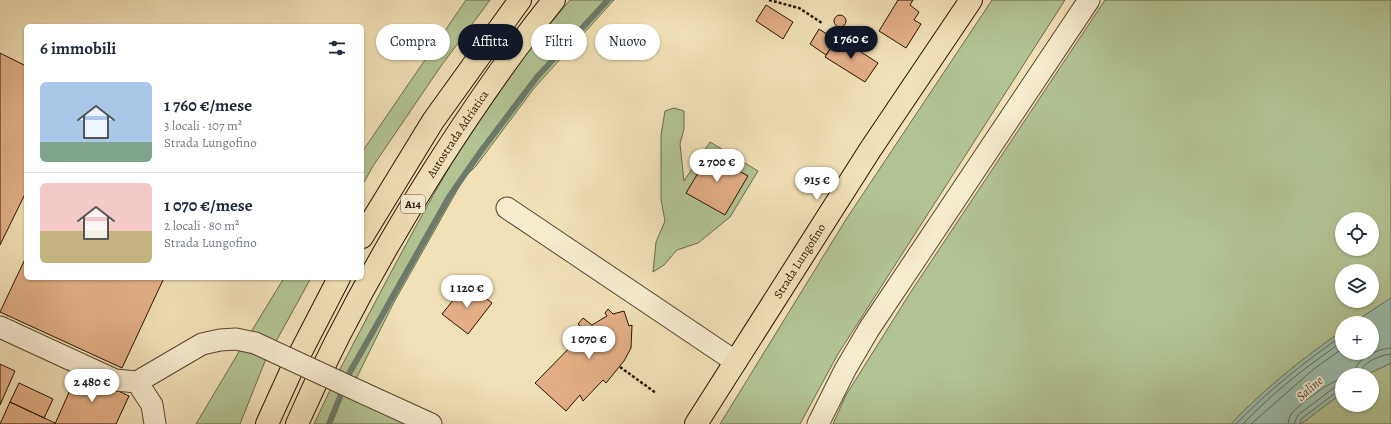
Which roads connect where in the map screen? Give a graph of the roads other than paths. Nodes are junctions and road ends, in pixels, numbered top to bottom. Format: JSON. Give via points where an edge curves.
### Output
{"nodes":[{"id":1,"x":520,"y":0,"type":"edge"},
{"id":2,"x":554,"y":0,"type":"edge"},
{"id":3,"x":971,"y":0,"type":"edge"},
{"id":4,"x":1089,"y":0,"type":"edge"},
{"id":5,"x":507,"y":208,"type":"dead end"},
{"id":6,"x":364,"y":234,"type":"edge"},
{"id":7,"x":338,"y":280,"type":"edge"},
{"id":8,"x":0,"y":327,"type":"edge"},
{"id":9,"x":736,"y":362,"type":"junction"},
{"id":10,"x":137,"y":382,"type":"junction"},
{"id":11,"x":155,"y":424,"type":"edge"},
{"id":12,"x":266,"y":424,"type":"edge"},
{"id":13,"x":296,"y":424,"type":"edge"},
{"id":14,"x":431,"y":424,"type":"edge"},
{"id":15,"x":696,"y":424,"type":"edge"},
{"id":16,"x":818,"y":424,"type":"edge"}],
"edges":[{"from":1,"to":6,"type":"main road","number":"A14","via":[[433,121]]},
{"from":2,"to":13,"type":"main road","name":"Autostrada Adriatica","number":"A14","via":[[461,128],[416,198],[346,322]]},
{"from":3,"to":9,"type":"main road","name":"Strada Lungofino","via":[[866,156]]},
{"from":4,"to":16,"type":"street","via":[[869,329]]},
{"from":5,"to":9,"type":"street"},
{"from":7,"to":12,"type":"main road"},
{"from":8,"to":10,"type":"street","via":[[115,380]]},
{"from":9,"to":15,"type":"main road","name":"Strada Lungofino"},
{"from":10,"to":11,"type":"street","via":[[152,404]]},
{"from":10,"to":14,"type":"street","bridge":true,"via":[[202,344],[228,339],[255,343]]}]}
